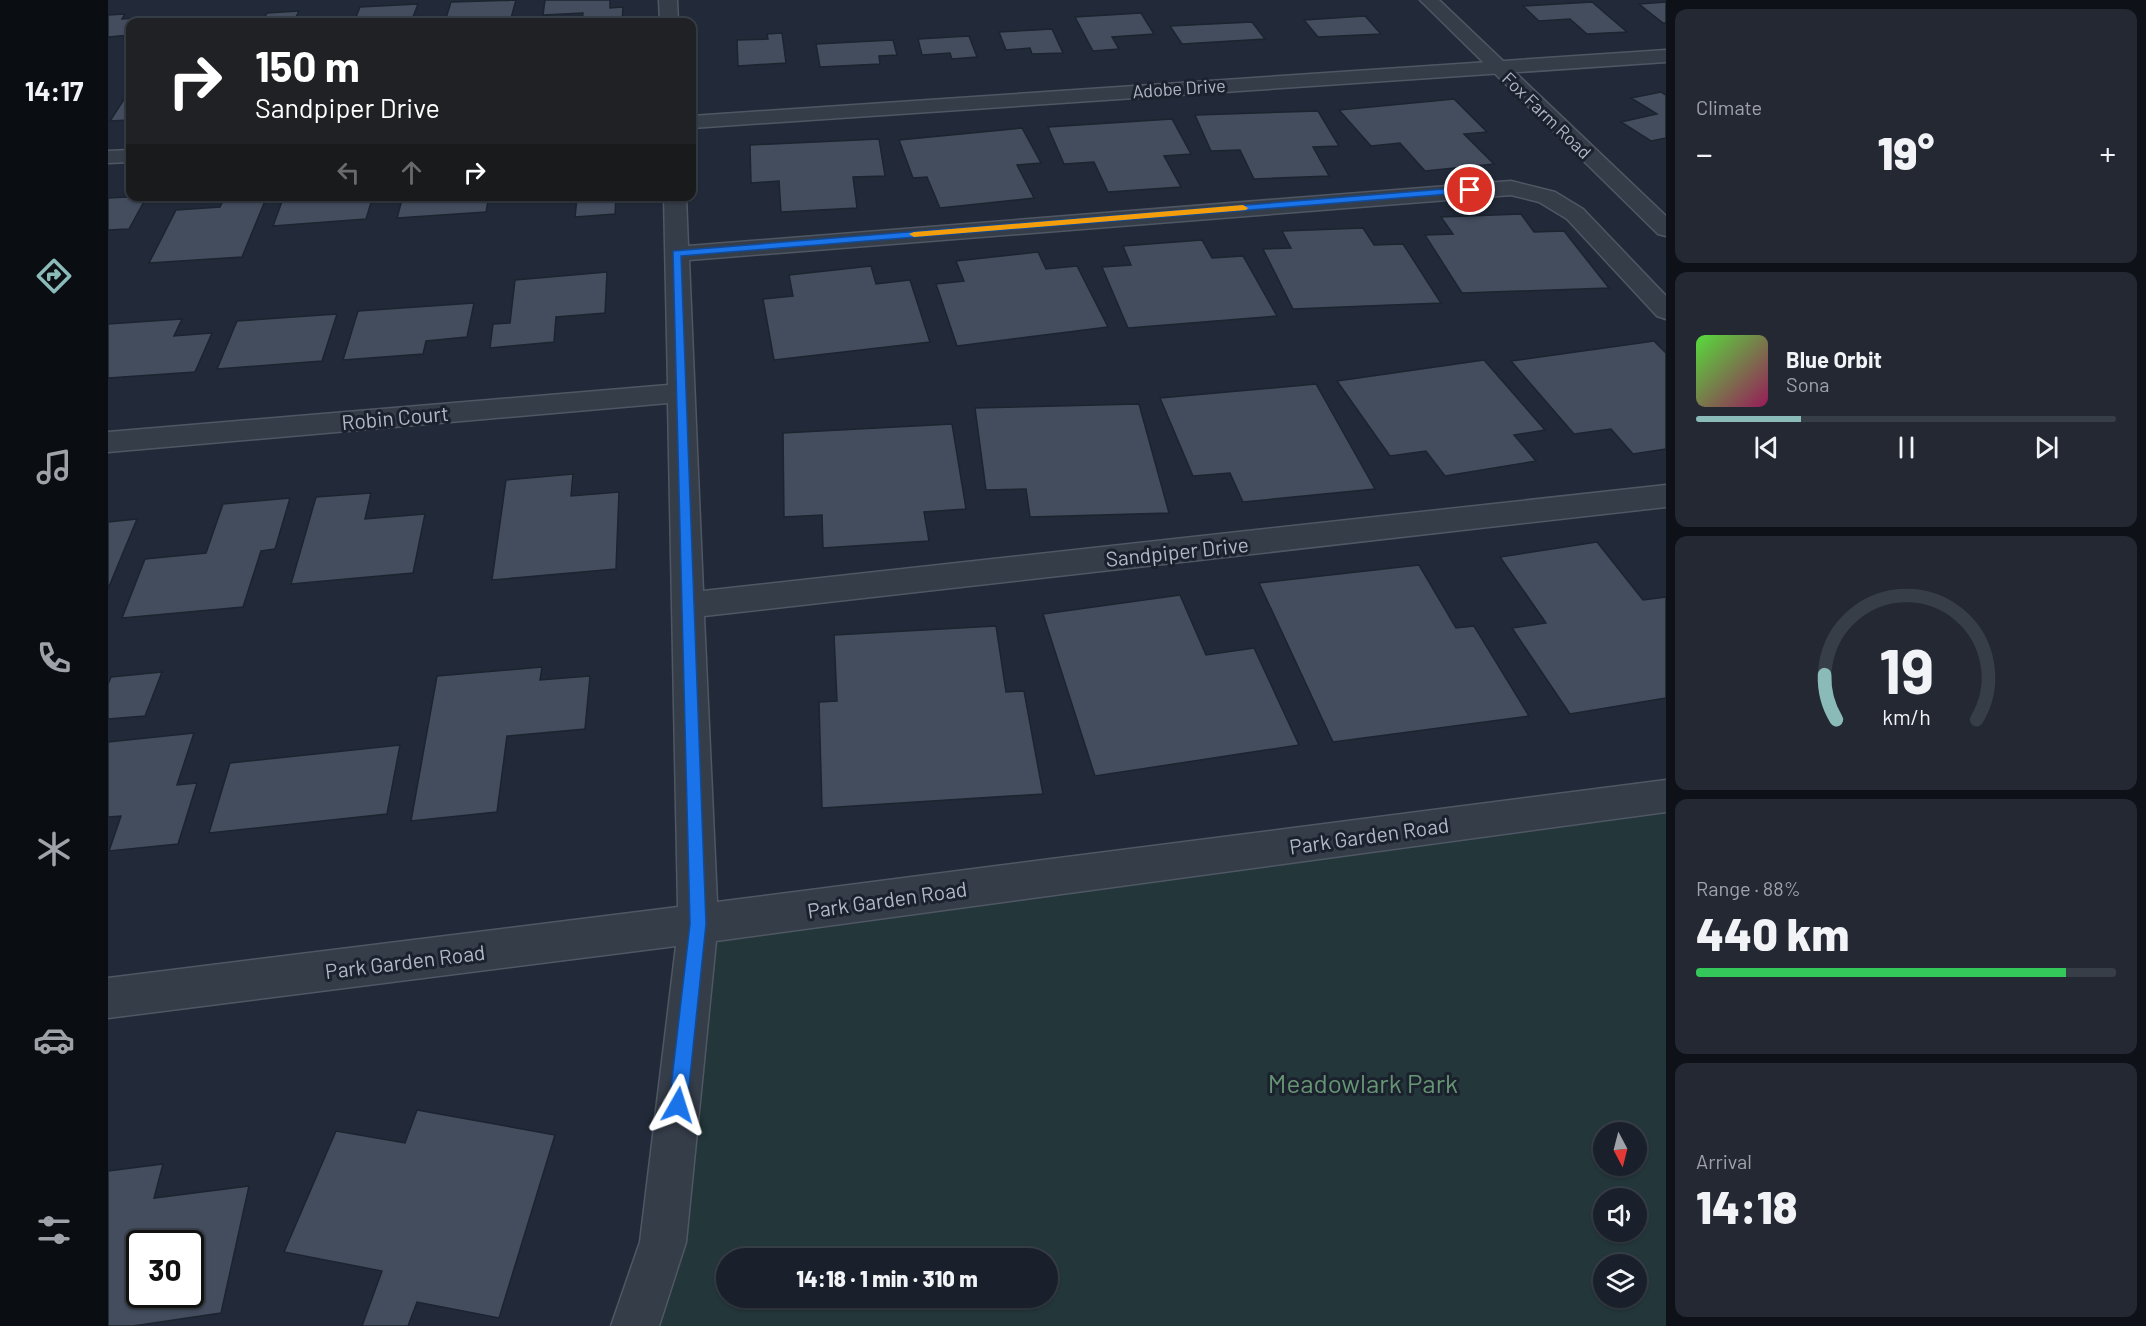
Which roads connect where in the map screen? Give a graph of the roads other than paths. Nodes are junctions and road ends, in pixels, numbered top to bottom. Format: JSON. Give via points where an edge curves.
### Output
{"nodes":[{"id":1,"x":668,"y":0,"type":"edge"},
{"id":2,"x":1429,"y":0,"type":"edge"},
{"id":3,"x":669,"y":18,"type":"edge"},
{"id":4,"x":1666,"y":56,"type":"edge"},
{"id":5,"x":1497,"y":66,"type":"junction"},
{"id":6,"x":696,"y":122,"type":"edge"},
{"id":7,"x":126,"y":156,"type":"edge"},
{"id":8,"x":108,"y":157,"type":"edge"},
{"id":9,"x":675,"y":201,"type":"edge"},
{"id":10,"x":1666,"y":229,"type":"edge"},
{"id":11,"x":676,"y":254,"type":"junction"},
{"id":12,"x":1666,"y":311,"type":"edge"},
{"id":13,"x":681,"y":393,"type":"junction"},
{"id":14,"x":108,"y":442,"type":"edge"},
{"id":15,"x":1666,"y":496,"type":"edge"},
{"id":16,"x":688,"y":605,"type":"junction"},
{"id":17,"x":1666,"y":796,"type":"edge"},
{"id":18,"x":698,"y":924,"type":"junction"},
{"id":19,"x":108,"y":998,"type":"edge"},
{"id":20,"x":635,"y":1326,"type":"edge"}],
"edges":[{"from":1,"to":3,"type":"street"},
{"from":2,"to":5,"type":"street","name":"Fox Farm Road"},
{"from":4,"to":5,"type":"street","name":"Adobe Drive"},
{"from":5,"to":6,"type":"street","name":"Adobe Drive"},
{"from":5,"to":10,"type":"street","name":"Fox Farm Road"},
{"from":7,"to":8,"type":"street"},
{"from":9,"to":11,"type":"street"},
{"from":11,"to":12,"type":"street","via":[[1511,188],[1547,197],[1575,214]]},
{"from":11,"to":13,"type":"street"},
{"from":13,"to":14,"type":"street","name":"Robin Court"},
{"from":13,"to":16,"type":"street"},
{"from":15,"to":16,"type":"street","name":"Sandpiper Drive"},
{"from":16,"to":18,"type":"street"},
{"from":17,"to":18,"type":"street","name":"Park Garden Road"},
{"from":18,"to":19,"type":"street","name":"Park Garden Road"},
{"from":18,"to":20,"type":"street","via":[[663,1242]]}]}
